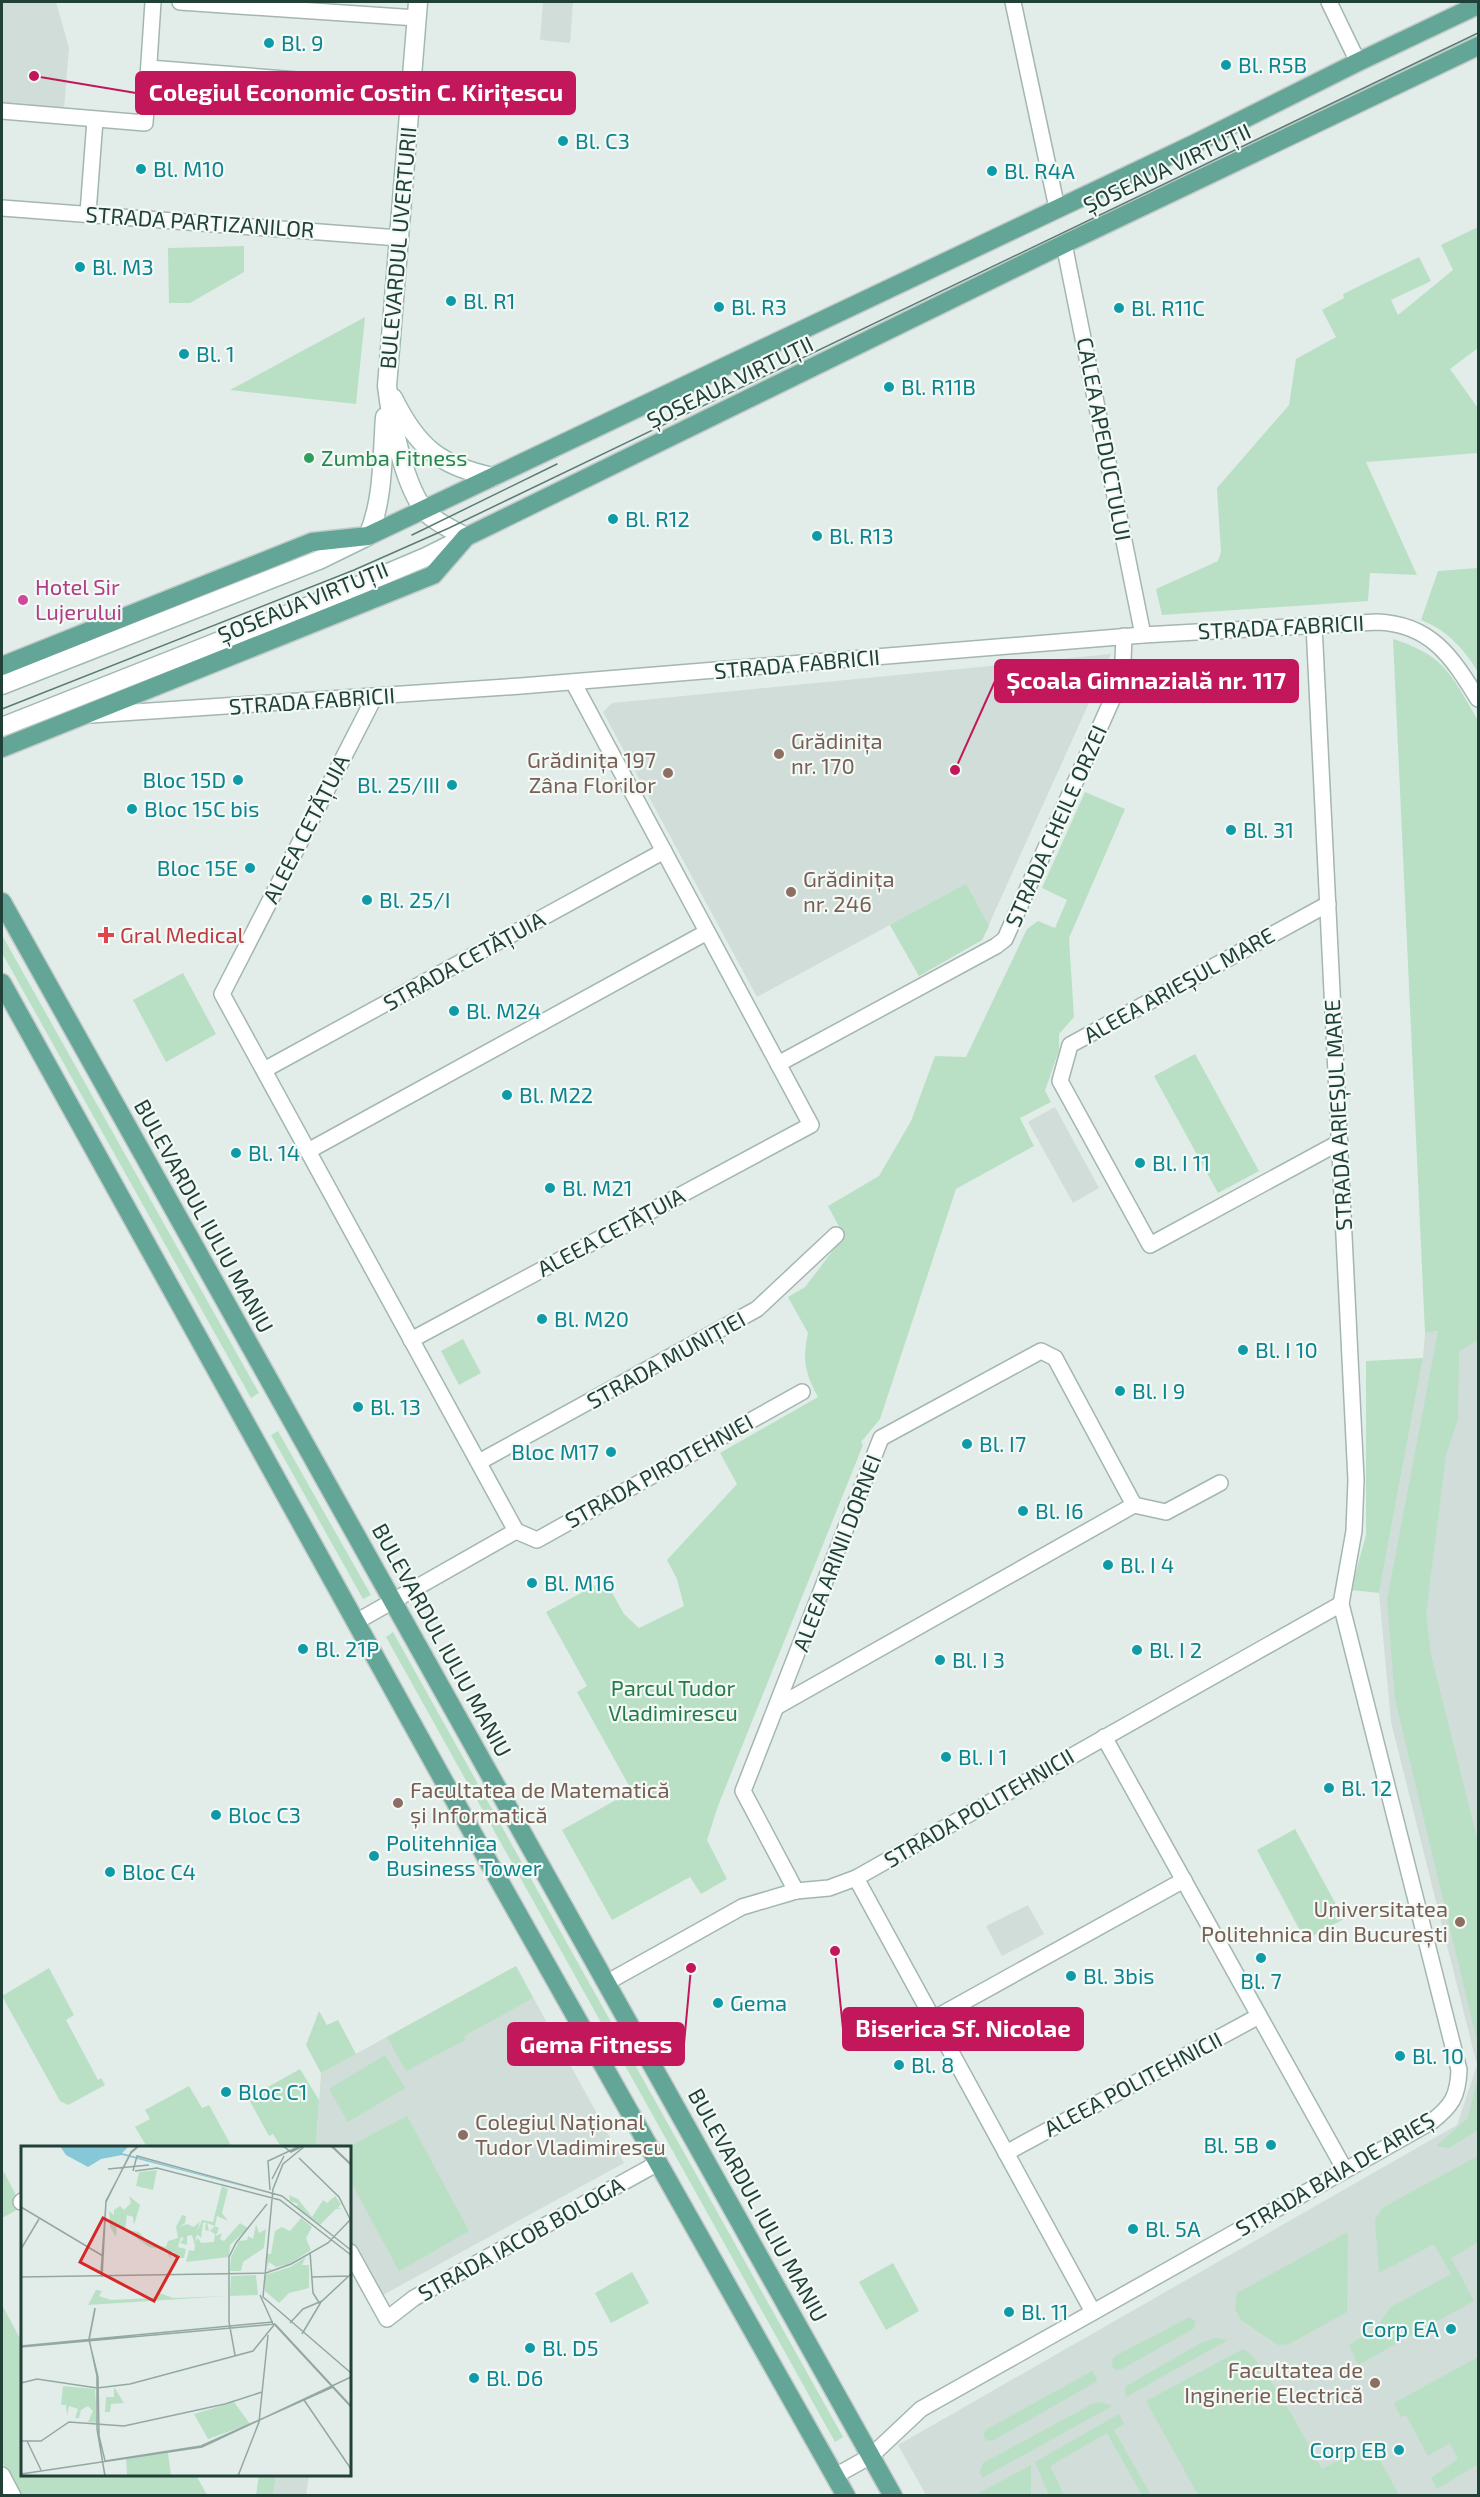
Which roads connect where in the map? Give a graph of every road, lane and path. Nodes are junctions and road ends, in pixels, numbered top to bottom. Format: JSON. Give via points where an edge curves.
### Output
{"nodes":[{"id":1,"x":153,"y":2,"type":"edge"},
{"id":2,"x":180,"y":2,"type":"edge"},
{"id":3,"x":1013,"y":2,"type":"edge"},
{"id":4,"x":1329,"y":2,"type":"edge"},
{"id":5,"x":1479,"y":5,"type":"edge"},
{"id":6,"x":418,"y":10,"type":"edge"},
{"id":7,"x":1479,"y":46,"type":"edge"},
{"id":8,"x":1358,"y":62,"type":"junction"},
{"id":9,"x":149,"y":68,"type":"junction"},
{"id":10,"x":411,"y":89,"type":"junction"},
{"id":11,"x":2,"y":111,"type":"edge"},
{"id":12,"x":95,"y":120,"type":"junction"},
{"id":13,"x":2,"y":208,"type":"edge"},
{"id":14,"x":1057,"y":208,"type":"junction"},
{"id":15,"x":88,"y":213,"type":"junction"},
{"id":16,"x":399,"y":238,"type":"junction"},
{"id":17,"x":1064,"y":244,"type":"junction"},
{"id":18,"x":387,"y":386,"type":"junction"},
{"id":19,"x":493,"y":477,"type":"junction"},
{"id":20,"x":424,"y":509,"type":"junction"},
{"id":21,"x":368,"y":536,"type":"junction"},
{"id":22,"x":466,"y":537,"type":"junction"},
{"id":23,"x":1314,"y":625,"type":"junction"},
{"id":24,"x":1143,"y":635,"type":"junction"},
{"id":25,"x":1124,"y":636,"type":"junction"},
{"id":26,"x":2,"y":666,"type":"edge"},
{"id":27,"x":573,"y":682,"type":"junction"},
{"id":28,"x":2,"y":685,"type":"edge"},
{"id":29,"x":374,"y":698,"type":"junction"},
{"id":30,"x":1479,"y":699,"type":"edge"},
{"id":31,"x":82,"y":716,"type":"junction"},
{"id":32,"x":2,"y":727,"type":"edge"},
{"id":33,"x":2,"y":748,"type":"edge"},
{"id":34,"x":664,"y":851,"type":"junction"},
{"id":35,"x":2,"y":902,"type":"edge"},
{"id":36,"x":1328,"y":904,"type":"junction"},
{"id":37,"x":707,"y":932,"type":"junction"},
{"id":38,"x":2,"y":983,"type":"edge"},
{"id":39,"x":778,"y":1064,"type":"junction"},
{"id":40,"x":264,"y":1070,"type":"junction"},
{"id":41,"x":1340,"y":1142,"type":"junction"},
{"id":42,"x":308,"y":1151,"type":"junction"},
{"id":43,"x":836,"y":1235,"type":"dead end"},
{"id":44,"x":411,"y":1340,"type":"junction"},
{"id":45,"x":801,"y":1392,"type":"dead end"},
{"id":46,"x":479,"y":1462,"type":"junction"},
{"id":47,"x":1220,"y":1484,"type":"dead end"},
{"id":48,"x":1134,"y":1505,"type":"junction"},
{"id":49,"x":516,"y":1531,"type":"junction"},
{"id":50,"x":393,"y":1601,"type":"junction"},
{"id":51,"x":1341,"y":1604,"type":"junction"},
{"id":52,"x":356,"y":1622,"type":"junction"},
{"id":53,"x":778,"y":1706,"type":"junction"},
{"id":54,"x":1104,"y":1737,"type":"junction"},
{"id":55,"x":856,"y":1878,"type":"junction"},
{"id":56,"x":1184,"y":1880,"type":"junction"},
{"id":57,"x":796,"y":1891,"type":"junction"},
{"id":58,"x":606,"y":1983,"type":"junction"},
{"id":59,"x":1259,"y":2016,"type":"junction"},
{"id":60,"x":933,"y":2019,"type":"junction"},
{"id":61,"x":1006,"y":2153,"type":"junction"},
{"id":62,"x":658,"y":2163,"type":"junction"},
{"id":63,"x":1345,"y":2170,"type":"junction"},
{"id":64,"x":351,"y":2254,"type":"edge"},
{"id":65,"x":1093,"y":2312,"type":"junction"},
{"id":66,"x":871,"y":2456,"type":"junction"},
{"id":67,"x":2,"y":2475,"type":"edge"},
{"id":68,"x":835,"y":2476,"type":"junction"},
{"id":69,"x":13,"y":2496,"type":"edge"},
{"id":70,"x":846,"y":2496,"type":"edge"},
{"id":71,"x":893,"y":2496,"type":"edge"}],
"edges":[{"from":1,"to":9,"type":"street"},
{"from":2,"to":6,"type":"street"},
{"from":3,"to":14,"type":"street"},
{"from":4,"to":8,"type":"street"},
{"from":5,"to":8,"type":"main road","name":"ȘOSEAUA VIRTUȚII"},
{"from":6,"to":10,"type":"main road","name":"BULEVARDUL UVERTURII"},
{"from":7,"to":17,"type":"main road","name":"ȘOSEAUA VIRTUȚII"},
{"from":8,"to":14,"type":"main road","name":"ȘOSEAUA VIRTUȚII"},
{"from":9,"to":10,"type":"street"},
{"from":9,"to":12,"type":"street","via":[[145,123]]},
{"from":10,"to":16,"type":"main road","name":"BULEVARDUL UVERTURII"},
{"from":11,"to":12,"type":"street"},
{"from":12,"to":15,"type":"street"},
{"from":13,"to":15,"type":"street","name":"STRADA PARTIZANILOR"},
{"from":14,"to":19,"type":"main road","name":"ȘOSEAUA VIRTUȚII"},
{"from":15,"to":16,"type":"street","name":"STRADA PARTIZANILOR"},
{"from":16,"to":18,"type":"main road","name":"BULEVARDUL UVERTURII"},
{"from":17,"to":22,"type":"main road","name":"ȘOSEAUA VIRTUȚII"},
{"from":17,"to":24,"type":"street","name":"CALEA APEDUCTULUI"},
{"from":18,"to":19,"type":"main road","name":"BULEVARDUL UVERTURII","via":[[412,432],[431,452],[454,466]]},
{"from":18,"to":20,"type":"main road","name":"BULEVARDUL UVERTURII","via":[[398,447]]},
{"from":18,"to":21,"type":"main road","via":[[379,501]]},
{"from":19,"to":20,"type":"main road","name":"ȘOSEAUA VIRTUȚII"},
{"from":20,"to":21,"type":"main road","name":"ȘOSEAUA VIRTUȚII"},
{"from":20,"to":22,"type":"main road"},
{"from":21,"to":26,"type":"main road","name":"ȘOSEAUA VIRTUȚII","via":[[312,542]]},
{"from":21,"to":28,"type":"main road","via":[[319,560]]},
{"from":22,"to":31,"type":"main road","name":"ȘOSEAUA VIRTUȚII","via":[[433,575]]},
{"from":22,"to":32,"type":"main road","via":[[334,596]]},
{"from":23,"to":24,"type":"street","name":"STRADA FABRICII"},
{"from":23,"to":30,"type":"street","name":"STRADA FABRICII","via":[[1389,623],[1420,632],[1453,660]]},
{"from":23,"to":36,"type":"street","name":"STRADA ARIEȘUL MARE"},
{"from":24,"to":25,"type":"street","name":"STRADA FABRICII"},
{"from":25,"to":27,"type":"street","name":"STRADA FABRICII"},
{"from":25,"to":39,"type":"street","name":"STRADA CHEILE ORZEI","via":[[1116,691],[1005,939]]},
{"from":27,"to":29,"type":"street","name":"STRADA FABRICII"},
{"from":27,"to":34,"type":"street"},
{"from":29,"to":31,"type":"street","name":"STRADA FABRICII"},
{"from":29,"to":40,"type":"street","name":"ALEEA CETĂȚUIA","via":[[222,994]]},
{"from":31,"to":33,"type":"main road","name":"ȘOSEAUA VIRTUȚII"},
{"from":34,"to":37,"type":"street"},
{"from":34,"to":40,"type":"street","name":"STRADA CETĂȚUIA"},
{"from":35,"to":50,"type":"main road","name":"BULEVARDUL IULIU MANIU"},
{"from":36,"to":41,"type":"street","name":"STRADA ARIEȘUL MARE"},
{"from":36,"to":41,"type":"street","name":"ALEEA ARIEȘUL MARE","via":[[1070,1045],[1060,1081],[1150,1245]]},
{"from":37,"to":39,"type":"street"},
{"from":37,"to":42,"type":"street"},
{"from":38,"to":52,"type":"main road"},
{"from":39,"to":44,"type":"street","name":"ALEEA CETĂȚUIA","via":[[811,1125]]},
{"from":40,"to":42,"type":"street","name":"ALEEA CETĂȚUIA"},
{"from":41,"to":51,"type":"street","name":"STRADA ARIEȘUL MARE","via":[[1356,1480],[1354,1531]]},
{"from":42,"to":44,"type":"street","name":"ALEEA CETĂȚUIA"},
{"from":43,"to":46,"type":"street","name":"STRADA MUNIȚIEI","via":[[757,1309]]},
{"from":44,"to":46,"type":"street","name":"ALEEA CETĂȚUIA"},
{"from":45,"to":49,"type":"street","name":"STRADA PIROTEHNIEI","via":[[537,1540]]},
{"from":46,"to":49,"type":"street","name":"ALEEA CETĂȚUIA"},
{"from":47,"to":48,"type":"street","via":[[1166,1512]]},
{"from":48,"to":53,"type":"street","name":"ALEEA ARINII DORNEI"},
{"from":48,"to":53,"type":"street","name":"ALEEA ARINII DORNEI","via":[[1049,1353],[1041,1351],[881,1438]]},
{"from":49,"to":50,"type":"street"},
{"from":50,"to":52,"type":"street"},
{"from":50,"to":58,"type":"main road","name":"BULEVARDUL IULIU MANIU"},
{"from":51,"to":54,"type":"street","name":"STRADA POLITEHNICII"},
{"from":51,"to":63,"type":"street","name":"STRADA BAIA DE ARIEȘ","via":[[1459,2070],[1458,2088],[1442,2115]]},
{"from":52,"to":62,"type":"main road"},
{"from":53,"to":57,"type":"street","name":"ALEEA ARINII DORNEI","via":[[743,1791]]},
{"from":54,"to":55,"type":"street","name":"STRADA POLITEHNICII"},
{"from":54,"to":56,"type":"street"},
{"from":55,"to":57,"type":"street","name":"STRADA POLITEHNICII","via":[[829,1888]]},
{"from":55,"to":60,"type":"street"},
{"from":56,"to":59,"type":"street"},
{"from":56,"to":60,"type":"street"},
{"from":57,"to":58,"type":"street","name":"STRADA POLITEHNICII","via":[[742,1907]]},
{"from":58,"to":66,"type":"main road","name":"BULEVARDUL IULIU MANIU"},
{"from":59,"to":61,"type":"street","name":"ALEEA POLITEHNICII"},
{"from":59,"to":63,"type":"street"},
{"from":60,"to":61,"type":"street"},
{"from":61,"to":65,"type":"street"},
{"from":62,"to":64,"type":"street","name":"STRADA IACOB BOLOGA","via":[[414,2298],[387,2319]]},
{"from":62,"to":68,"type":"main road"},
{"from":63,"to":65,"type":"street","name":"STRADA BAIA DE ARIEȘ"},
{"from":65,"to":66,"type":"street","name":"STRADA BAIA DE ARIEȘ","via":[[921,2409]]},
{"from":66,"to":68,"type":"street","name":"STRADA BAIA DE ARIEȘ"},
{"from":66,"to":71,"type":"main road","name":"BULEVARDUL IULIU MANIU"},
{"from":67,"to":69,"type":"street"},
{"from":68,"to":70,"type":"main road"}]}
